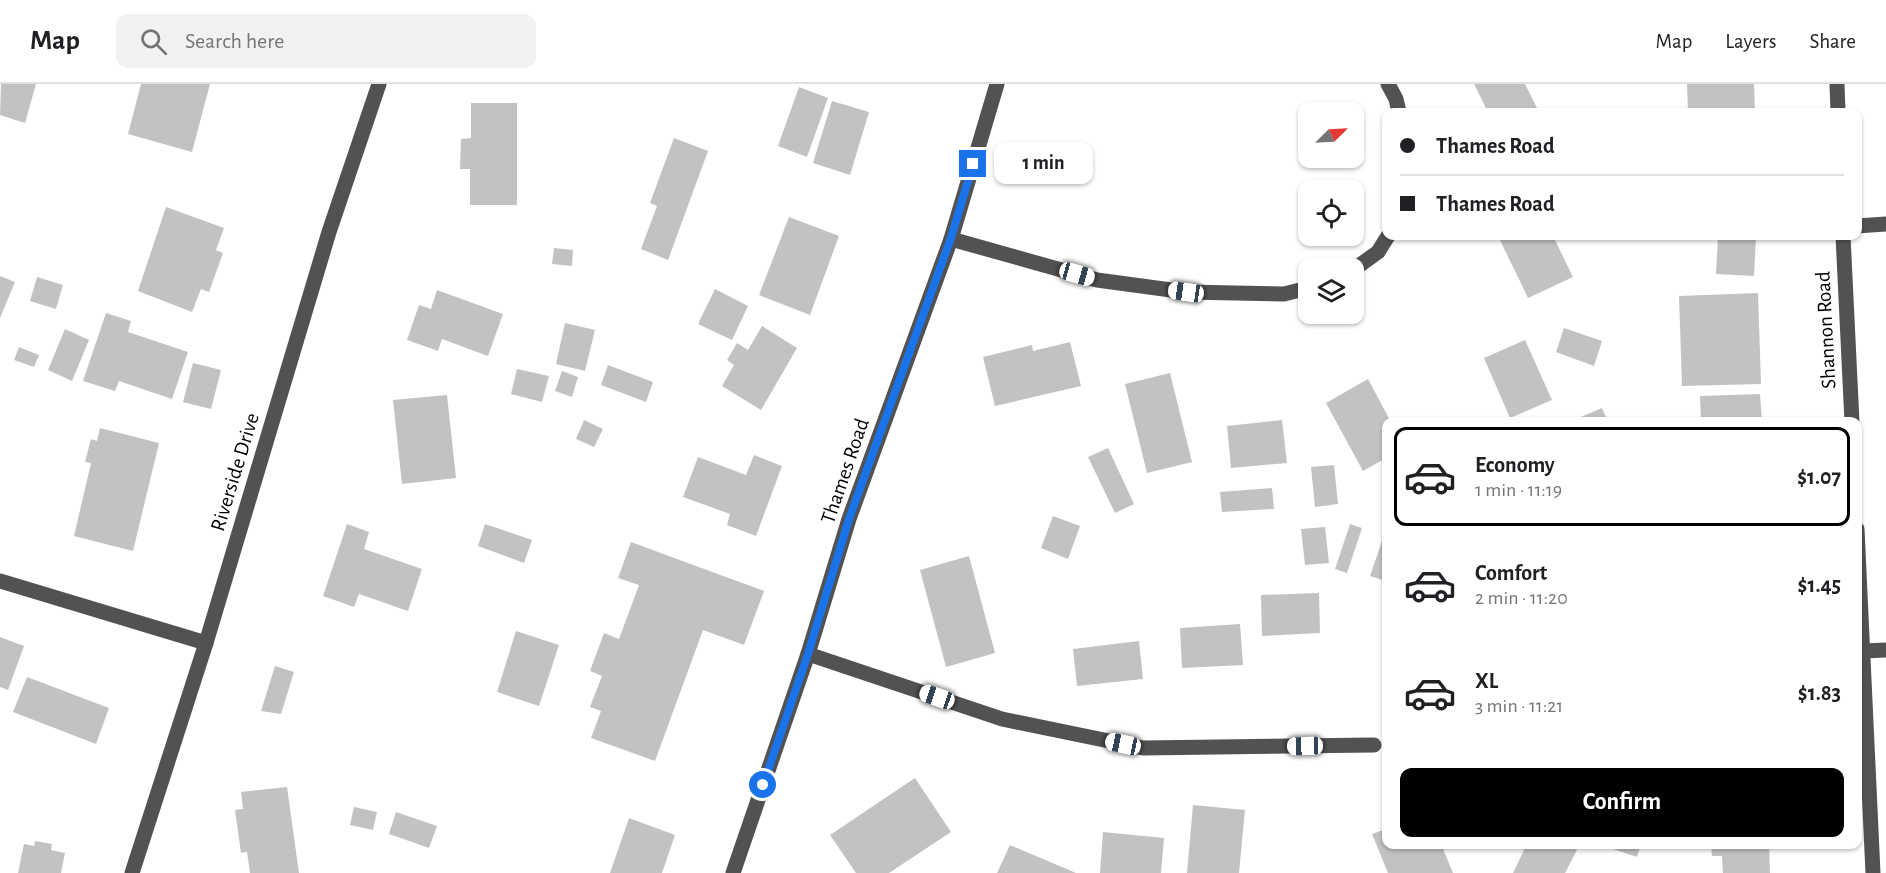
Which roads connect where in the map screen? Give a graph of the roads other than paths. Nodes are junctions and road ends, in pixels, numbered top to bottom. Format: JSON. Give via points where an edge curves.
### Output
{"nodes":[{"id":1,"x":379,"y":84,"type":"edge"},
{"id":2,"x":997,"y":84,"type":"edge"},
{"id":3,"x":1388,"y":84,"type":"edge"},
{"id":4,"x":1837,"y":84,"type":"edge"},
{"id":5,"x":1398,"y":108,"type":"edge"},
{"id":6,"x":1838,"y":108,"type":"edge"},
{"id":7,"x":1886,"y":224,"type":"edge"},
{"id":8,"x":1862,"y":226,"type":"edge"},
{"id":9,"x":951,"y":238,"type":"junction"},
{"id":10,"x":1386,"y":240,"type":"edge"},
{"id":11,"x":1843,"y":240,"type":"edge"},
{"id":12,"x":1364,"y":262,"type":"edge"},
{"id":13,"x":1298,"y":290,"type":"edge"},
{"id":14,"x":1852,"y":417,"type":"edge"},
{"id":15,"x":0,"y":581,"type":"edge"},
{"id":16,"x":1862,"y":631,"type":"edge"},
{"id":17,"x":206,"y":643,"type":"junction"},
{"id":18,"x":1886,"y":650,"type":"edge"},
{"id":19,"x":1863,"y":651,"type":"junction"},
{"id":20,"x":808,"y":654,"type":"junction"},
{"id":21,"x":1374,"y":745,"type":"dead end"},
{"id":22,"x":132,"y":873,"type":"edge"},
{"id":23,"x":733,"y":873,"type":"edge"},
{"id":24,"x":1873,"y":873,"type":"edge"}],
"edges":[{"from":1,"to":17,"type":"street","name":"Riverside Drive","via":[[329,232]]},
{"from":2,"to":9,"type":"street","name":"Thames Road"},
{"from":3,"to":5,"type":"street"},
{"from":4,"to":6,"type":"street"},
{"from":7,"to":8,"type":"street"},
{"from":9,"to":13,"type":"street","via":[[1098,280],[1186,292],[1284,294]]},
{"from":9,"to":20,"type":"street","name":"Thames Road","via":[[849,519]]},
{"from":10,"to":12,"type":"street"},
{"from":11,"to":14,"type":"street","name":"Shannon Road"},
{"from":15,"to":17,"type":"street"},
{"from":16,"to":19,"type":"street"},
{"from":17,"to":22,"type":"street","name":"Riverside Drive"},
{"from":18,"to":19,"type":"street"},
{"from":19,"to":24,"type":"street"},
{"from":20,"to":21,"type":"street","via":[[1002,719],[1143,748]]},
{"from":20,"to":23,"type":"street","name":"Thames Road"}]}
